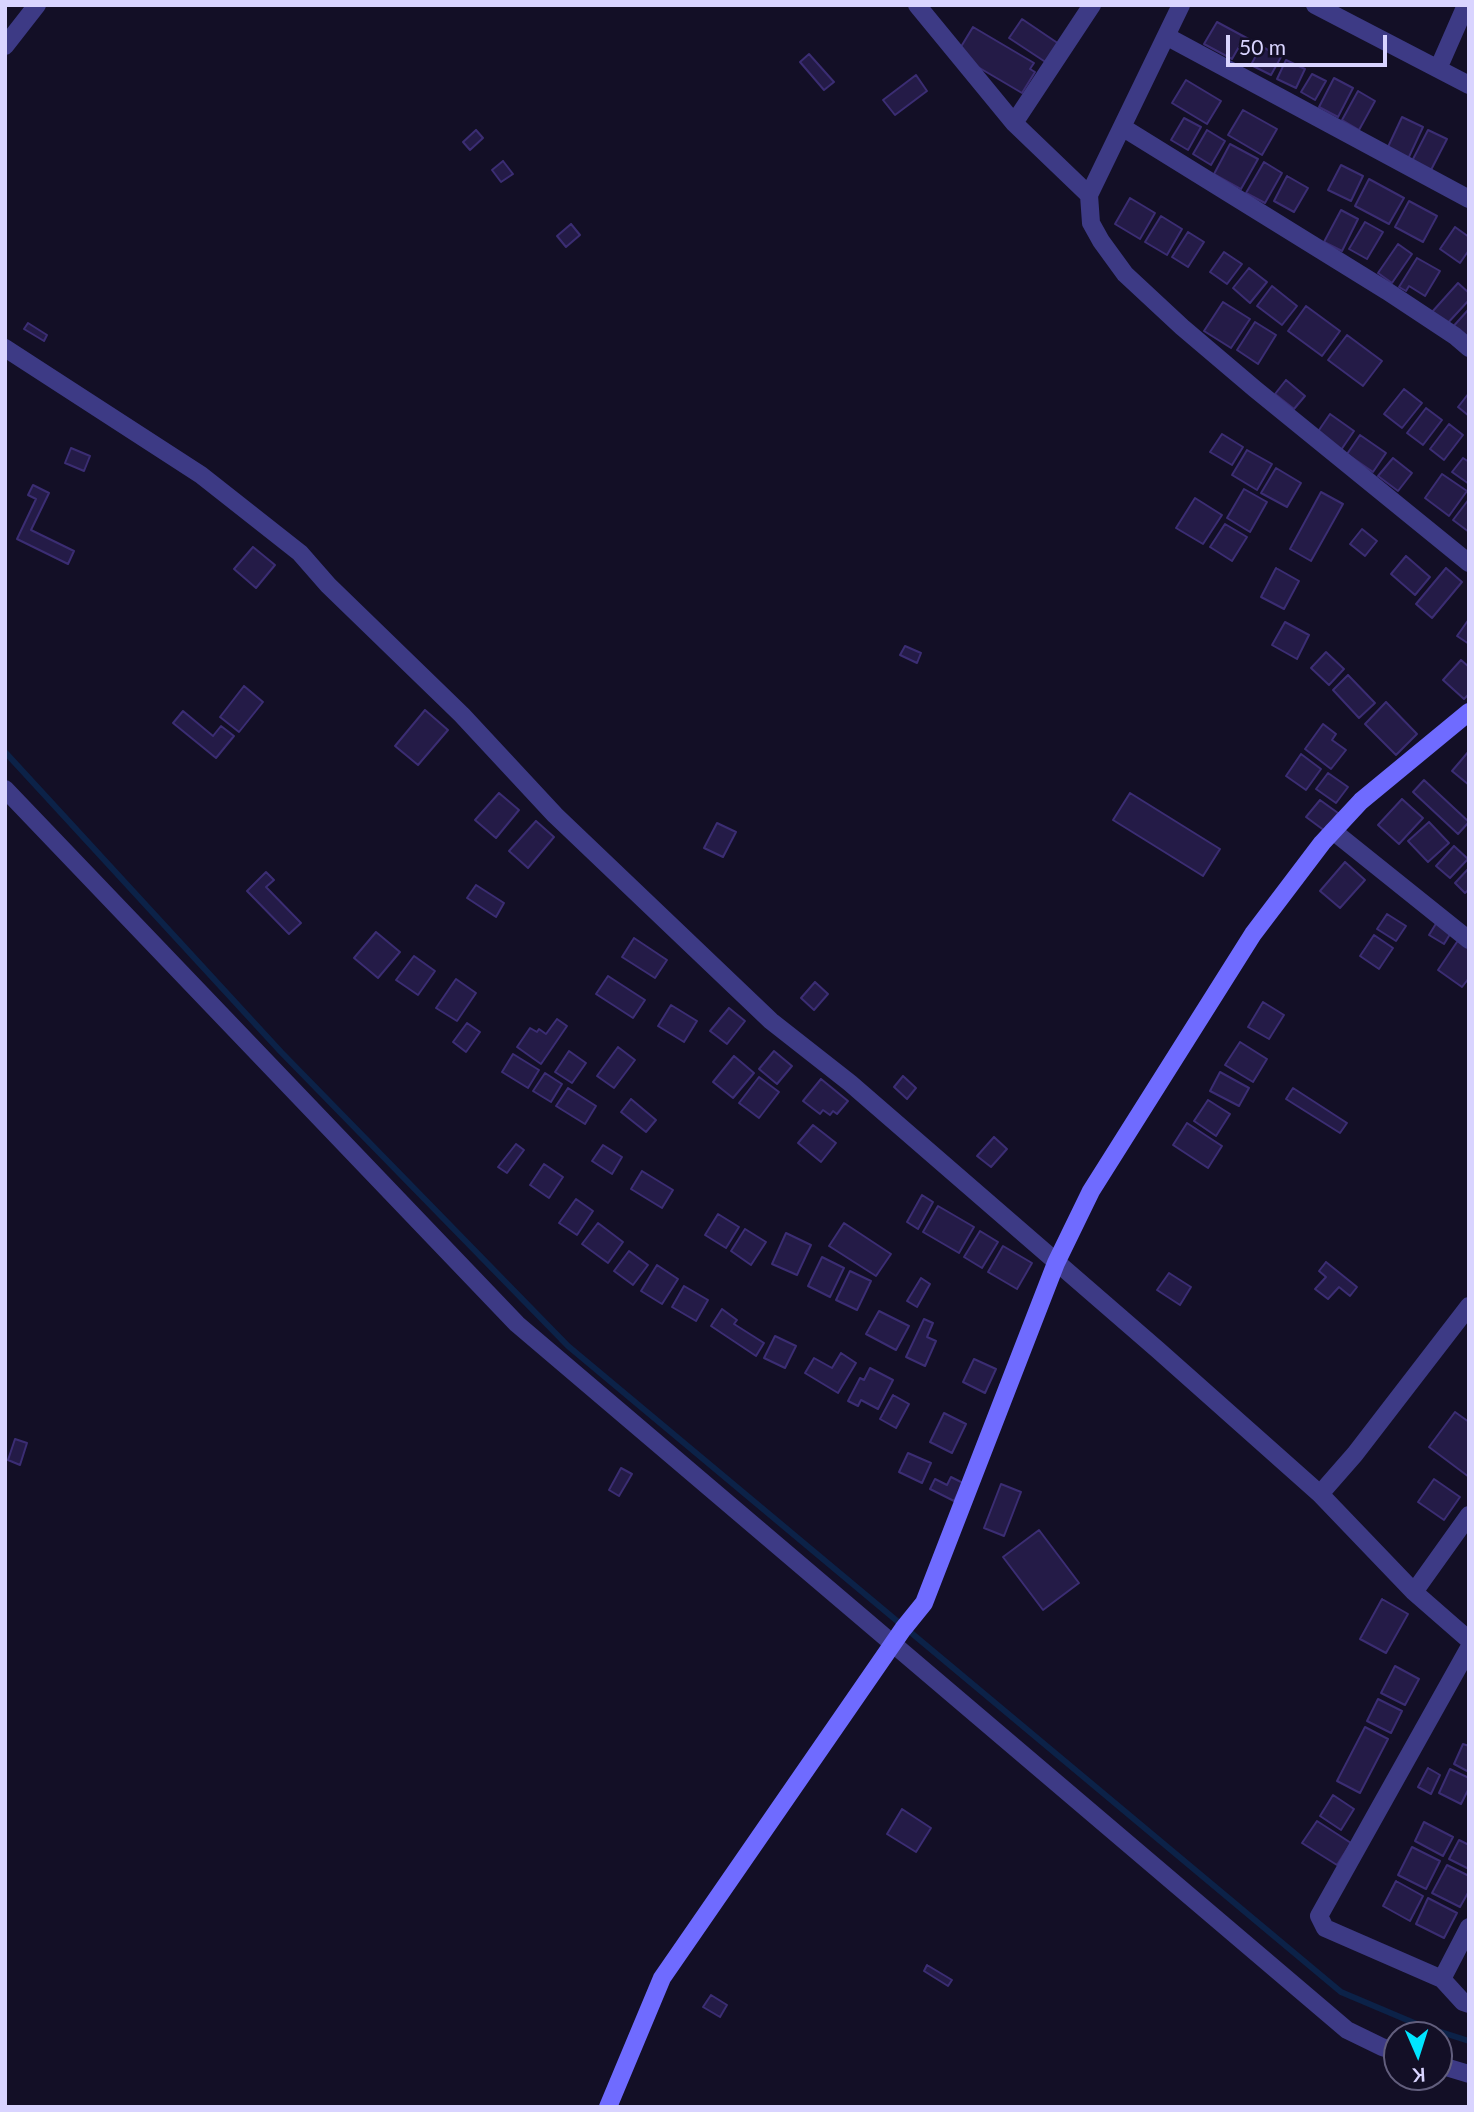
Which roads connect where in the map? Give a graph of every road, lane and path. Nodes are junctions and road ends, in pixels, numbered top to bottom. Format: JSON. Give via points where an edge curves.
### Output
{"nodes":[{"id":1,"x":37,"y":5,"type":"edge"},
{"id":2,"x":917,"y":5,"type":"edge"},
{"id":3,"x":1092,"y":5,"type":"edge"},
{"id":4,"x":1181,"y":5,"type":"edge"},
{"id":5,"x":1315,"y":5,"type":"edge"},
{"id":6,"x":1466,"y":5,"type":"edge"},
{"id":7,"x":1166,"y":36,"type":"junction"},
{"id":8,"x":7,"y":40,"type":"edge"},
{"id":9,"x":1438,"y":69,"type":"junction"},
{"id":10,"x":1469,"y":85,"type":"edge"},
{"id":11,"x":1014,"y":123,"type":"junction"},
{"id":12,"x":1122,"y":127,"type":"junction"},
{"id":13,"x":1089,"y":195,"type":"junction"},
{"id":14,"x":1469,"y":199,"type":"edge"},
{"id":15,"x":5,"y":348,"type":"edge"},
{"id":16,"x":1469,"y":348,"type":"edge"},
{"id":17,"x":1469,"y":564,"type":"edge"},
{"id":18,"x":1469,"y":712,"type":"edge"},
{"id":19,"x":5,"y":789,"type":"edge"},
{"id":20,"x":1334,"y":831,"type":"junction"},
{"id":21,"x":1469,"y":940,"type":"edge"},
{"id":22,"x":1056,"y":1263,"type":"junction"},
{"id":23,"x":1469,"y":1306,"type":"edge"},
{"id":24,"x":1320,"y":1494,"type":"junction"},
{"id":25,"x":1469,"y":1515,"type":"edge"},
{"id":26,"x":1414,"y":1592,"type":"junction"},
{"id":27,"x":898,"y":1636,"type":"junction"},
{"id":28,"x":1469,"y":1640,"type":"edge"},
{"id":29,"x":1469,"y":1648,"type":"edge"},
{"id":30,"x":1469,"y":1927,"type":"edge"},
{"id":31,"x":1443,"y":1979,"type":"junction"},
{"id":32,"x":1469,"y":2004,"type":"edge"},
{"id":33,"x":1383,"y":2047,"type":"edge"},
{"id":34,"x":608,"y":2107,"type":"edge"}],
"edges":[{"from":1,"to":8,"type":"street"},
{"from":2,"to":11,"type":"street"},
{"from":3,"to":11,"type":"street"},
{"from":4,"to":7,"type":"street"},
{"from":5,"to":9,"type":"street"},
{"from":6,"to":9,"type":"street"},
{"from":7,"to":12,"type":"street"},
{"from":7,"to":14,"type":"street"},
{"from":9,"to":10,"type":"street"},
{"from":11,"to":13,"type":"street"},
{"from":12,"to":13,"type":"street"},
{"from":12,"to":16,"type":"street","via":[[1387,291]]},
{"from":13,"to":17,"type":"street","via":[[1091,223],[1125,274],[1255,389]]},
{"from":15,"to":22,"type":"street","via":[[201,475],[300,553],[555,814],[771,1021],[850,1083]]},
{"from":18,"to":20,"type":"street","via":[[1361,801]]},
{"from":19,"to":27,"type":"street","via":[[517,1324]]},
{"from":20,"to":21,"type":"street"},
{"from":20,"to":22,"type":"street","via":[[1245,945],[1091,1191]]},
{"from":22,"to":24,"type":"street"},
{"from":22,"to":27,"type":"street","via":[[924,1603]]},
{"from":23,"to":24,"type":"street"},
{"from":24,"to":26,"type":"street"},
{"from":25,"to":26,"type":"street"},
{"from":26,"to":28,"type":"street"},
{"from":27,"to":33,"type":"street","via":[[1347,2030]]},
{"from":27,"to":34,"type":"street","via":[[662,1978]]},
{"from":29,"to":31,"type":"street","via":[[1319,1916],[1325,1928]]},
{"from":30,"to":31,"type":"street"},
{"from":31,"to":32,"type":"street"}]}
